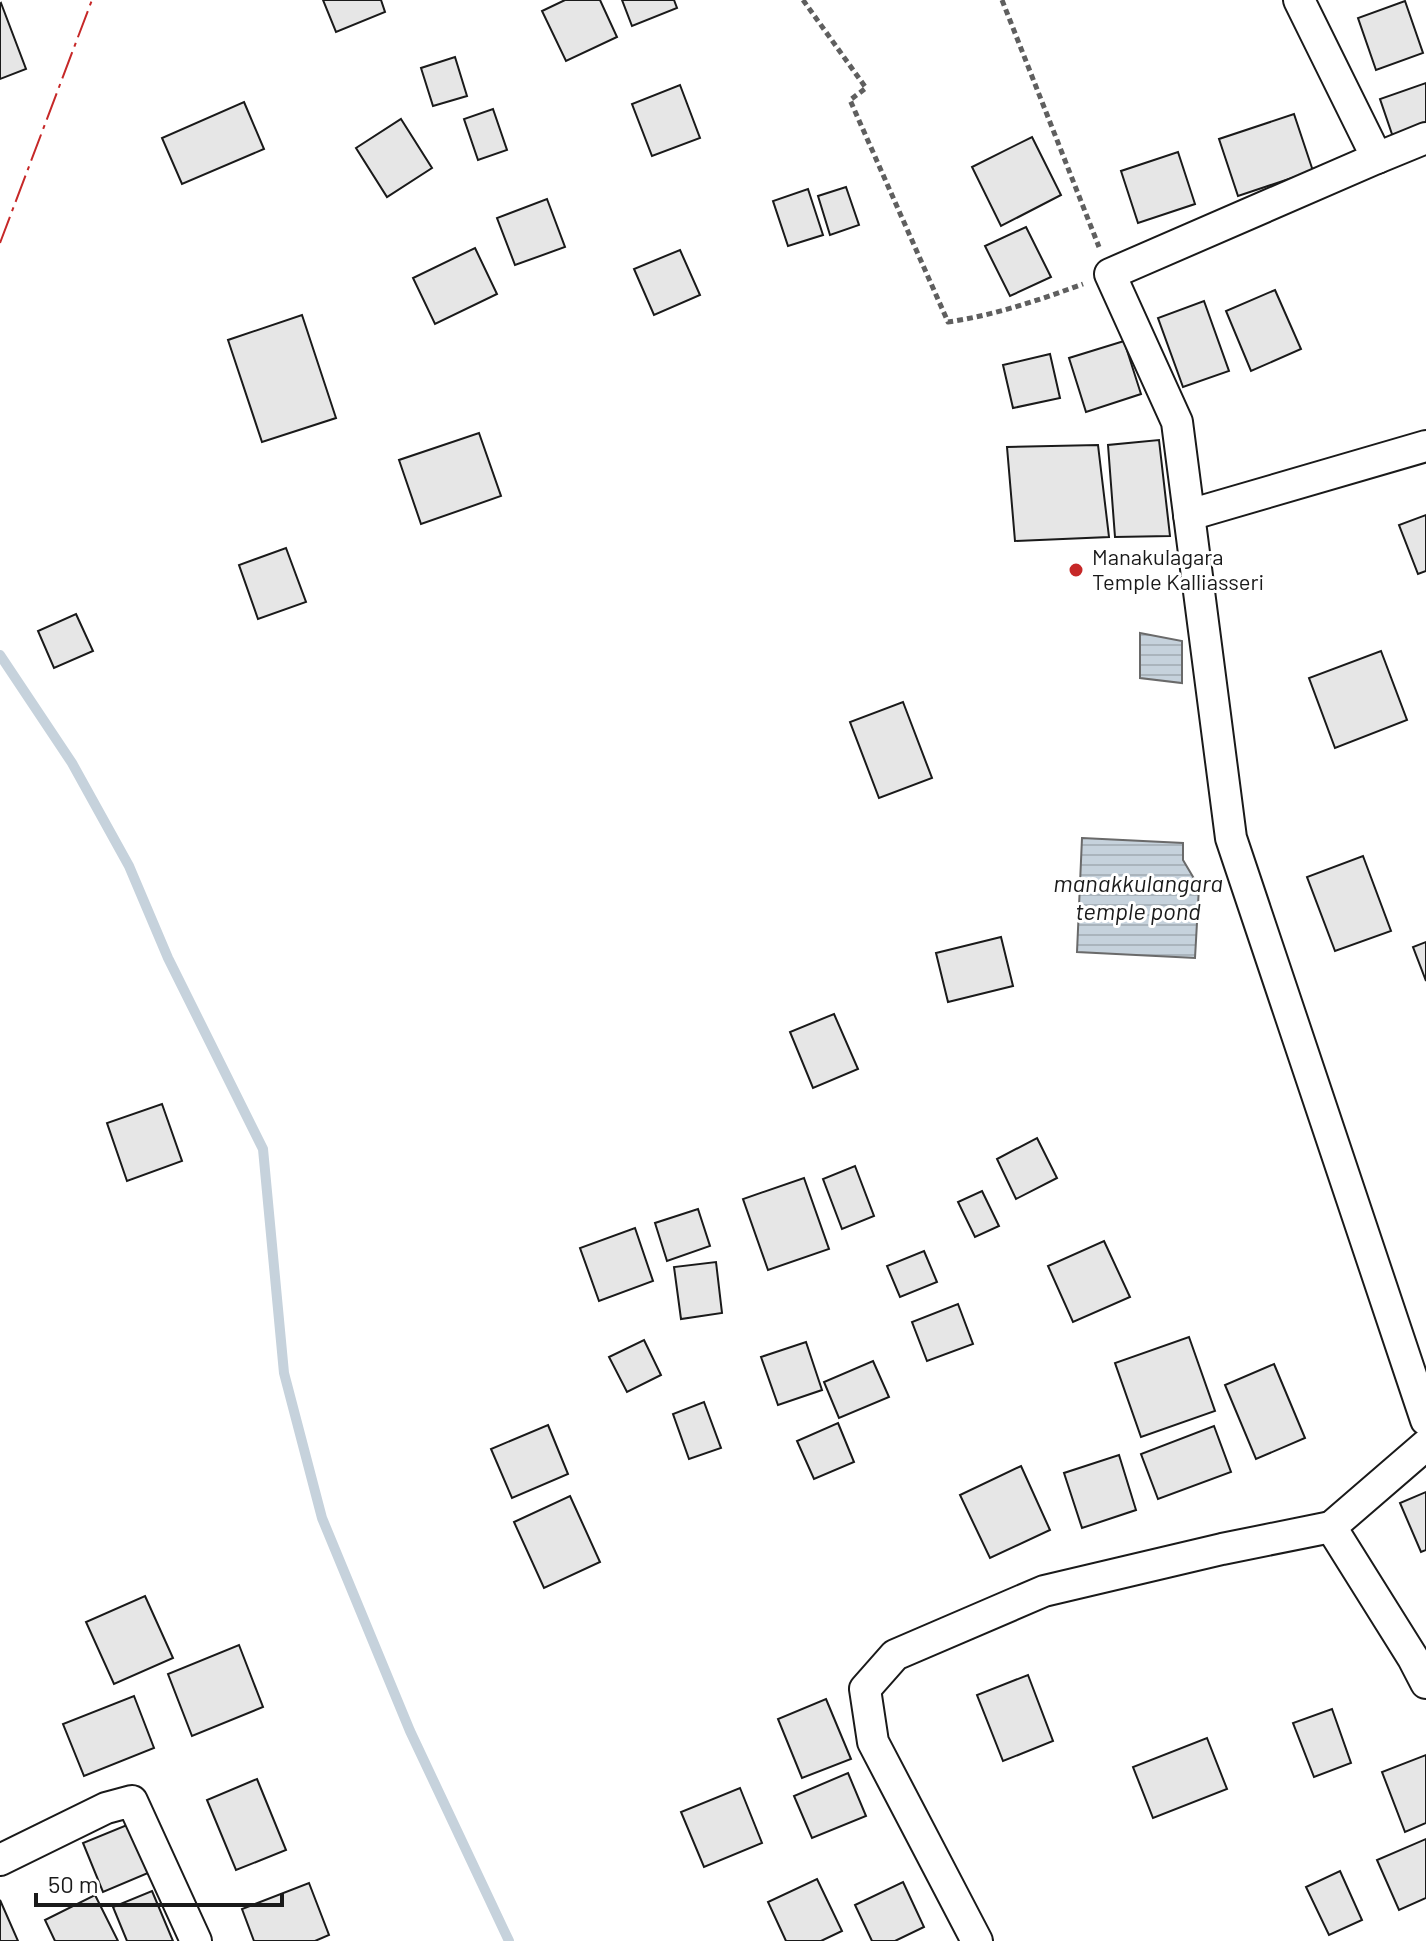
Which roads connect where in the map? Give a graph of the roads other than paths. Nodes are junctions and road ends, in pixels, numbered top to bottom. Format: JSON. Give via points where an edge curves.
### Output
{"nodes":[{"id":1,"x":1299,"y":0,"type":"edge"},
{"id":2,"x":1426,"y":138,"type":"edge"},
{"id":3,"x":1377,"y":158,"type":"junction"},
{"id":4,"x":1426,"y":446,"type":"edge"},
{"id":5,"x":1189,"y":515,"type":"junction"},
{"id":6,"x":1426,"y":1420,"type":"edge"},
{"id":7,"x":1426,"y":1445,"type":"edge"},
{"id":8,"x":1331,"y":1527,"type":"junction"},
{"id":9,"x":1426,"y":1683,"type":"edge"},
{"id":10,"x":0,"y":1860,"type":"edge"},
{"id":11,"x":196,"y":1941,"type":"edge"},
{"id":12,"x":977,"y":1941,"type":"edge"}],
"edges":[{"from":1,"to":3,"type":"street"},
{"from":2,"to":3,"type":"street"},
{"from":3,"to":5,"type":"street","via":[[1110,274],[1177,422]]},
{"from":4,"to":5,"type":"street"},
{"from":5,"to":6,"type":"street","via":[[1231,838]]},
{"from":7,"to":8,"type":"street"},
{"from":8,"to":9,"type":"street"},
{"from":8,"to":12,"type":"street","via":[[1044,1591],[895,1655],[865,1689],[873,1742]]},
{"from":10,"to":11,"type":"street","via":[[106,1808],[132,1801]]}]}
